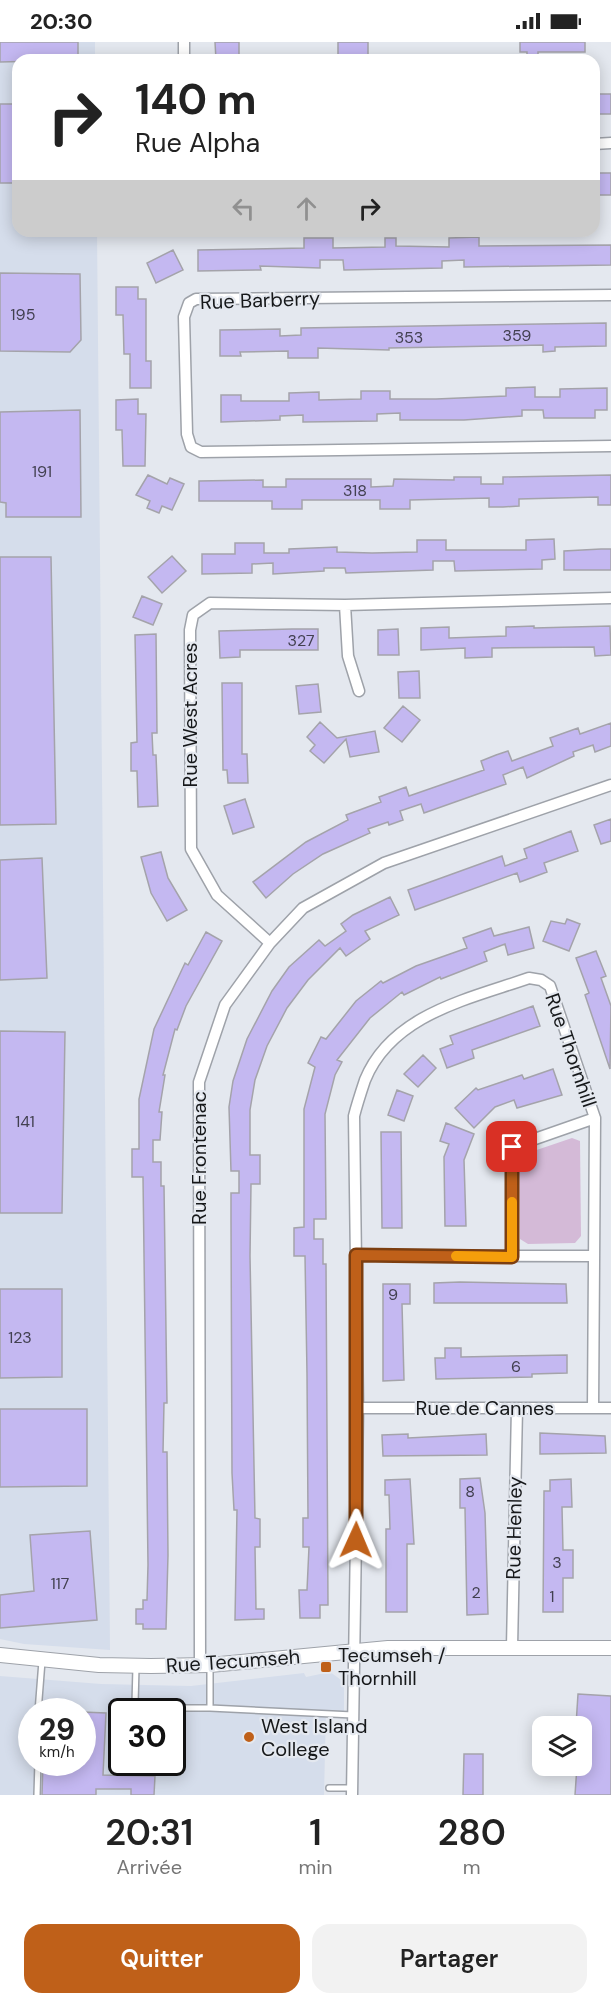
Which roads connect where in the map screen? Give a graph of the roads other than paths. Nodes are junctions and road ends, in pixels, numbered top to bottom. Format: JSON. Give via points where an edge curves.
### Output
{"nodes":[{"id":1,"x":611,"y":295,"type":"edge"},
{"id":2,"x":611,"y":446,"type":"edge"},
{"id":3,"x":611,"y":598,"type":"edge"},
{"id":4,"x":345,"y":605,"type":"junction"},
{"id":5,"x":360,"y":691,"type":"dead end"},
{"id":6,"x":611,"y":784,"type":"edge"},
{"id":7,"x":270,"y":943,"type":"junction"},
{"id":8,"x":595,"y":1118,"type":"junction"},
{"id":9,"x":356,"y":1255,"type":"junction"},
{"id":10,"x":592,"y":1256,"type":"junction"},
{"id":11,"x":512,"y":1257,"type":"junction"},
{"id":12,"x":358,"y":1408,"type":"junction"},
{"id":13,"x":517,"y":1408,"type":"junction"},
{"id":14,"x":593,"y":1408,"type":"junction"},
{"id":15,"x":611,"y":1408,"type":"edge"},
{"id":16,"x":513,"y":1647,"type":"junction"},
{"id":17,"x":611,"y":1648,"type":"edge"},
{"id":18,"x":354,"y":1651,"type":"junction"},
{"id":19,"x":0,"y":1655,"type":"edge"},
{"id":20,"x":42,"y":1660,"type":"junction"},
{"id":21,"x":205,"y":1665,"type":"junction"},
{"id":22,"x":136,"y":1667,"type":"junction"},
{"id":23,"x":39,"y":1698,"type":"edge"},
{"id":24,"x":135,"y":1698,"type":"edge"},
{"id":25,"x":186,"y":1708,"type":"edge"},
{"id":26,"x":210,"y":1708,"type":"junction"},
{"id":27,"x":354,"y":1715,"type":"junction"},
{"id":28,"x":38,"y":1776,"type":"edge"},
{"id":29,"x":329,"y":1788,"type":"dead end"},
{"id":30,"x":352,"y":1792,"type":"edge"},
{"id":31,"x":37,"y":1795,"type":"edge"}],
"edges":[{"from":1,"to":2,"type":"street","name":"Rue Barberry","via":[[196,299],[189,303],[184,317],[187,434],[191,447],[201,452]]},
{"from":3,"to":4,"type":"street","name":"Rue West Acres"},
{"from":4,"to":5,"type":"street","via":[[348,656]]},
{"from":4,"to":7,"type":"street","name":"Rue West Acres","via":[[210,603],[193,615],[191,849],[217,894]]},
{"from":6,"to":7,"type":"street","name":"Rue Frontenac","via":[[384,863],[303,908]]},
{"from":7,"to":21,"type":"street","name":"Rue Frontenac","via":[[225,1005],[199,1082]]},
{"from":8,"to":9,"type":"street","name":"Rue Thornhill","via":[[550,986],[541,980],[529,978],[419,1018],[388,1045],[366,1078],[354,1116]]},
{"from":8,"to":10,"type":"street","name":"Rue Thornhill"},
{"from":8,"to":11,"type":"street","name":"Rue Thornhill","via":[[512,1147]]},
{"from":9,"to":11,"type":"street"},
{"from":9,"to":12,"type":"street","name":"Rue Thornhill"},
{"from":10,"to":11,"type":"street"},
{"from":10,"to":14,"type":"street","name":"Rue Thornhill"},
{"from":12,"to":13,"type":"street","name":"Rue de Cannes"},
{"from":12,"to":18,"type":"street","name":"Rue Thornhill"},
{"from":13,"to":14,"type":"street","name":"Rue de Cannes"},
{"from":13,"to":16,"type":"street","name":"Rue Henley"},
{"from":14,"to":15,"type":"street","name":"Rue de Cannes"},
{"from":16,"to":17,"type":"street","name":"Rue Tecumseh"},
{"from":16,"to":18,"type":"street","name":"Rue Tecumseh"},
{"from":18,"to":21,"type":"street","name":"Rue Tecumseh"},
{"from":18,"to":27,"type":"street","name":"Rue Thornhill"},
{"from":19,"to":20,"type":"street","name":"Rue Tecumseh"},
{"from":20,"to":22,"type":"street","name":"Rue Tecumseh"},
{"from":20,"to":23,"type":"lane"},
{"from":21,"to":22,"type":"street","name":"Rue Tecumseh"},
{"from":21,"to":26,"type":"lane"},
{"from":22,"to":24,"type":"lane"},
{"from":25,"to":26,"type":"lane"},
{"from":26,"to":27,"type":"lane"},
{"from":27,"to":30,"type":"street","name":"Rue Thornhill"},
{"from":28,"to":31,"type":"lane"},
{"from":29,"to":30,"type":"lane"}]}
